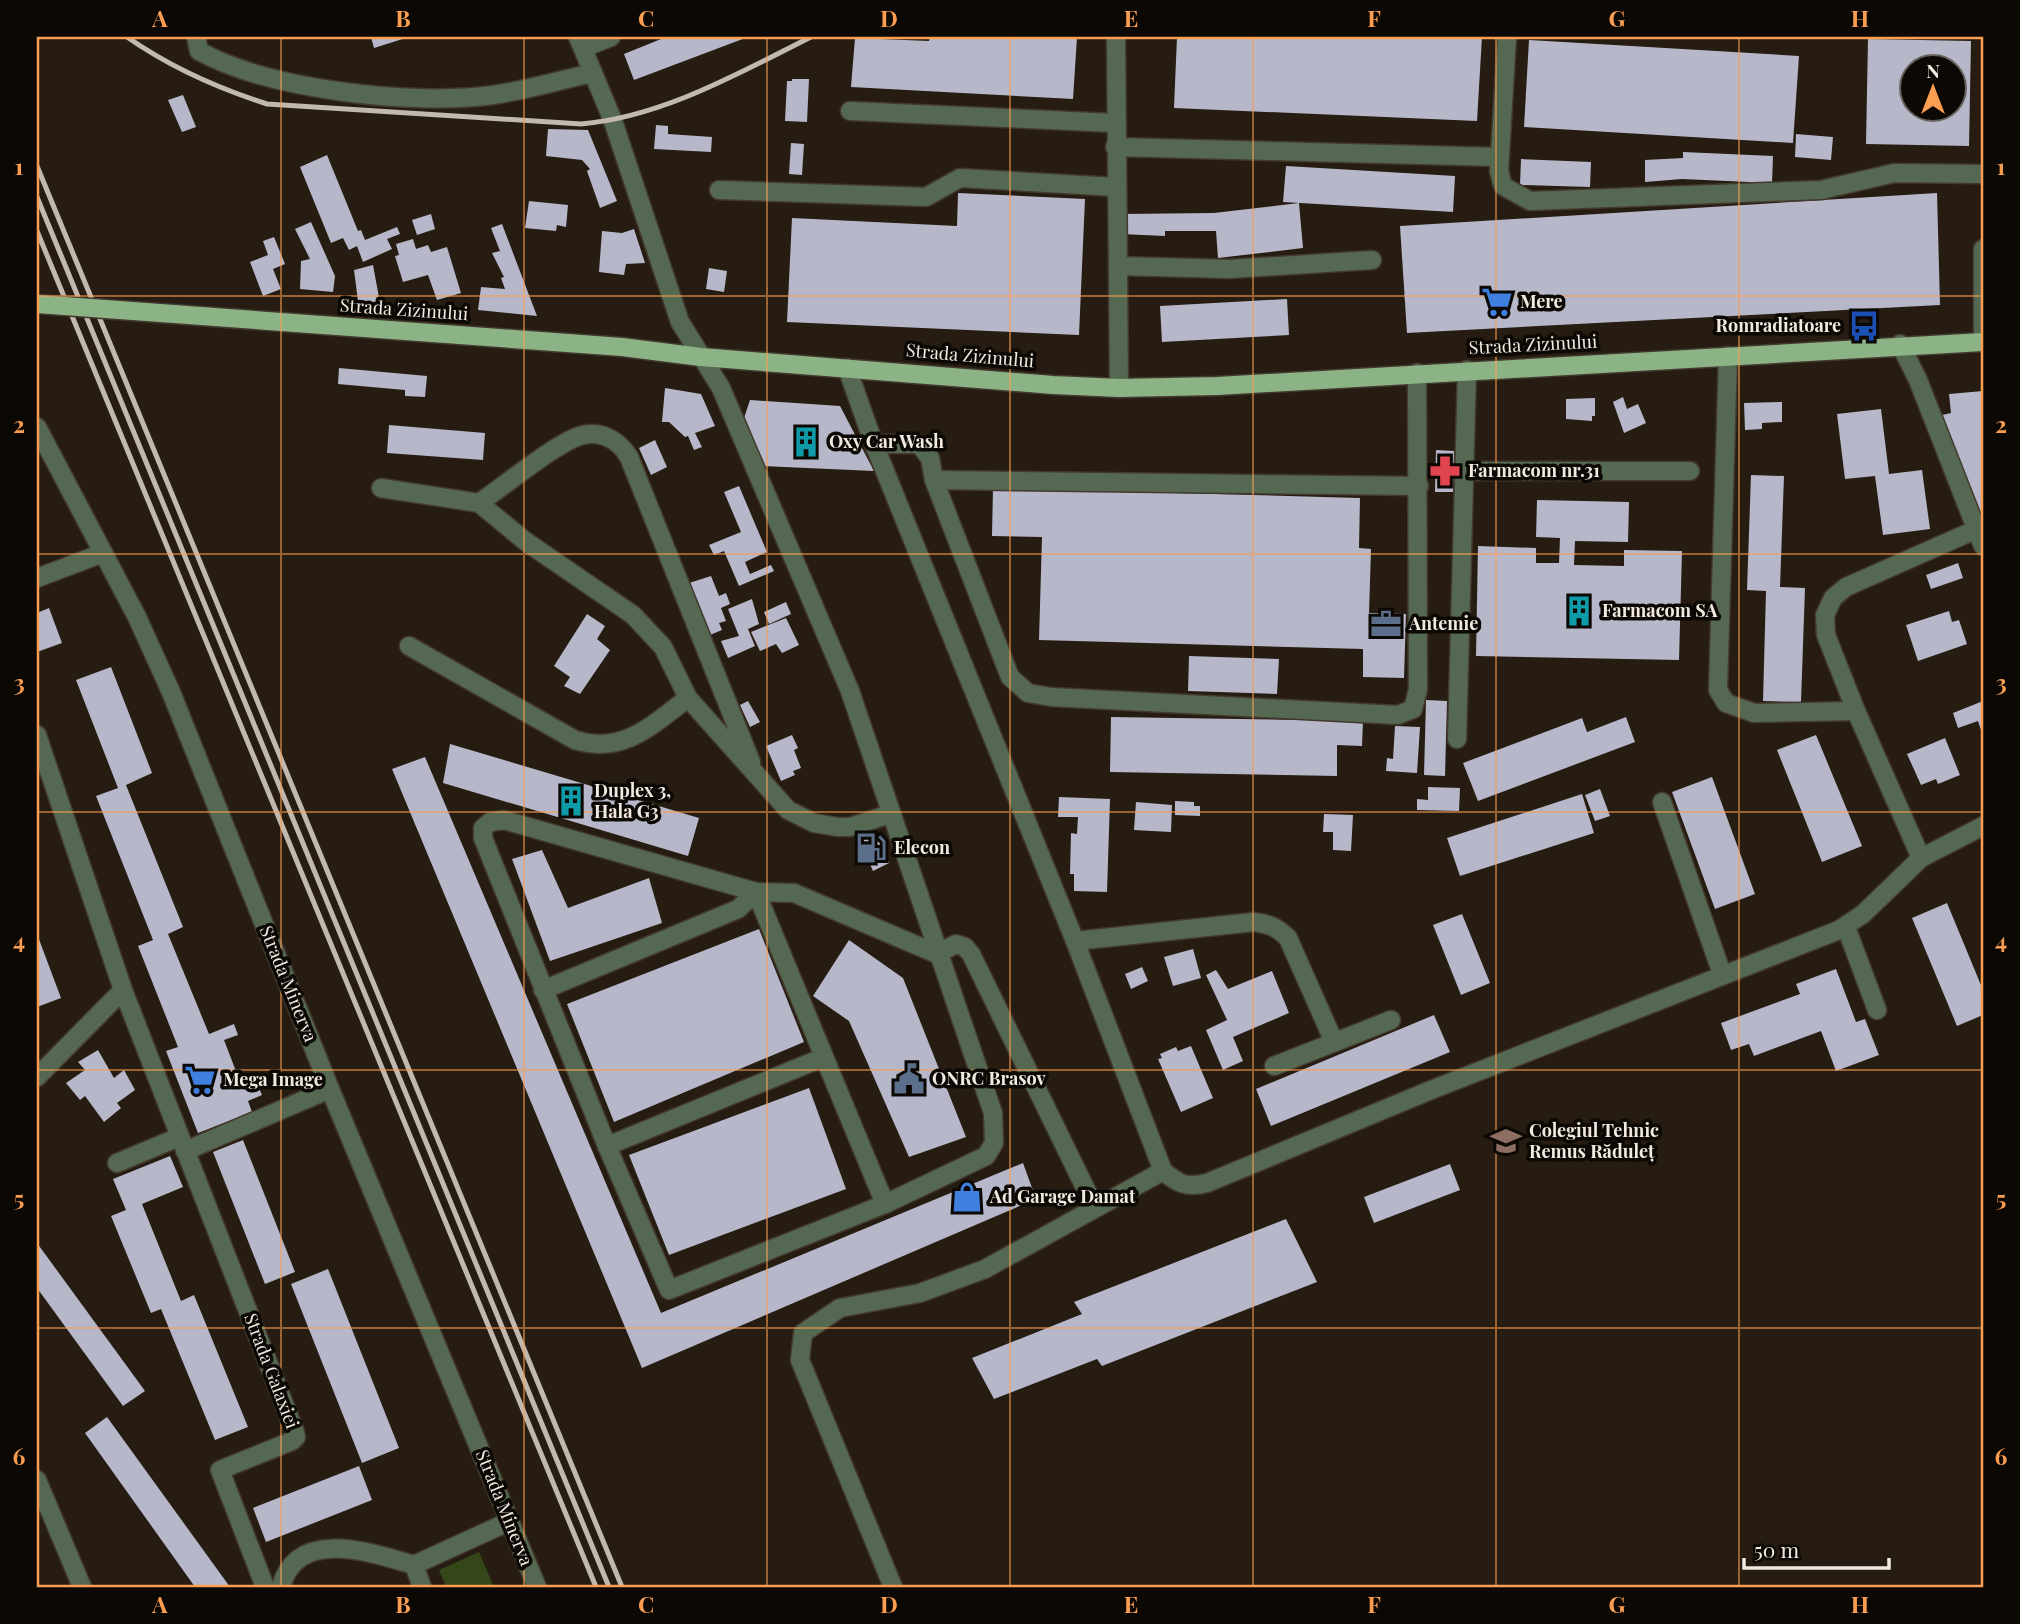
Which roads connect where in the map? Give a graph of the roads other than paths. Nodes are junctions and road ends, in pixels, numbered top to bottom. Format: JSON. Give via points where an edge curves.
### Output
{"nodes":[{"id":1,"x":196,"y":37,"type":"edge"},
{"id":2,"x":611,"y":37,"type":"edge"},
{"id":3,"x":1115,"y":37,"type":"edge"},
{"id":4,"x":1507,"y":37,"type":"edge"},
{"id":5,"x":580,"y":42,"type":"edge"},
{"id":6,"x":593,"y":73,"type":"junction"},
{"id":7,"x":850,"y":111,"type":"dead end"},
{"id":8,"x":1115,"y":122,"type":"junction"},
{"id":9,"x":1115,"y":146,"type":"junction"},
{"id":10,"x":1499,"y":157,"type":"junction"},
{"id":11,"x":1983,"y":174,"type":"edge"},
{"id":12,"x":1116,"y":187,"type":"junction"},
{"id":13,"x":719,"y":190,"type":"dead end"},
{"id":14,"x":1983,"y":250,"type":"edge"},
{"id":15,"x":1372,"y":260,"type":"dead end"},
{"id":16,"x":1118,"y":266,"type":"junction"},
{"id":17,"x":37,"y":304,"type":"edge"},
{"id":18,"x":1983,"y":332,"type":"edge"},
{"id":19,"x":1983,"y":342,"type":"edge"},
{"id":20,"x":1900,"y":345,"type":"junction"},
{"id":21,"x":1728,"y":356,"type":"junction"},
{"id":22,"x":701,"y":357,"type":"junction"},
{"id":23,"x":847,"y":368,"type":"junction"},
{"id":24,"x":1467,"y":370,"type":"junction"},
{"id":25,"x":1418,"y":373,"type":"junction"},
{"id":26,"x":1119,"y":388,"type":"junction"},
{"id":27,"x":37,"y":427,"type":"edge"},
{"id":28,"x":874,"y":444,"type":"junction"},
{"id":29,"x":1466,"y":471,"type":"junction"},
{"id":30,"x":1690,"y":471,"type":"dead end"},
{"id":31,"x":934,"y":480,"type":"junction"},
{"id":32,"x":1419,"y":486,"type":"junction"},
{"id":33,"x":381,"y":488,"type":"dead end"},
{"id":34,"x":479,"y":503,"type":"junction"},
{"id":35,"x":1979,"y":538,"type":"edge"},
{"id":36,"x":103,"y":554,"type":"junction"},
{"id":37,"x":37,"y":578,"type":"edge"},
{"id":38,"x":409,"y":646,"type":"dead end"},
{"id":39,"x":688,"y":698,"type":"junction"},
{"id":40,"x":1856,"y":710,"type":"junction"},
{"id":41,"x":37,"y":735,"type":"edge"},
{"id":42,"x":1458,"y":739,"type":"dead end"},
{"id":43,"x":757,"y":777,"type":"junction"},
{"id":44,"x":1662,"y":802,"type":"dead end"},
{"id":45,"x":890,"y":814,"type":"junction"},
{"id":46,"x":1983,"y":826,"type":"edge"},
{"id":47,"x":1922,"y":858,"type":"junction"},
{"id":48,"x":756,"y":892,"type":"junction"},
{"id":49,"x":1846,"y":927,"type":"junction"},
{"id":50,"x":1075,"y":941,"type":"junction"},
{"id":51,"x":937,"y":954,"type":"junction"},
{"id":52,"x":1721,"y":974,"type":"junction"},
{"id":53,"x":543,"y":989,"type":"junction"},
{"id":54,"x":124,"y":990,"type":"junction"},
{"id":55,"x":1877,"y":1010,"type":"dead end"},
{"id":56,"x":1391,"y":1020,"type":"dead end"},
{"id":57,"x":1334,"y":1042,"type":"junction"},
{"id":58,"x":822,"y":1058,"type":"junction"},
{"id":59,"x":1274,"y":1066,"type":"dead end"},
{"id":60,"x":37,"y":1077,"type":"edge"},
{"id":61,"x":330,"y":1089,"type":"junction"},
{"id":62,"x":182,"y":1144,"type":"junction"},
{"id":63,"x":607,"y":1146,"type":"junction"},
{"id":64,"x":117,"y":1163,"type":"dead end"},
{"id":65,"x":1163,"y":1171,"type":"junction"},
{"id":66,"x":885,"y":1204,"type":"junction"},
{"id":67,"x":1095,"y":1208,"type":"junction"},
{"id":68,"x":37,"y":1480,"type":"edge"},
{"id":69,"x":510,"y":1521,"type":"junction"},
{"id":70,"x":414,"y":1565,"type":"junction"},
{"id":71,"x":82,"y":1587,"type":"edge"},
{"id":72,"x":265,"y":1587,"type":"edge"},
{"id":73,"x":281,"y":1587,"type":"edge"},
{"id":74,"x":422,"y":1587,"type":"edge"},
{"id":75,"x":537,"y":1587,"type":"edge"},
{"id":76,"x":894,"y":1587,"type":"edge"}],
"edges":[{"from":1,"to":6,"type":"street","via":[[199,51],[218,62],[273,79],[355,92],[492,95]]},
{"from":2,"to":5,"type":"street"},
{"from":3,"to":8,"type":"street"},
{"from":4,"to":10,"type":"street"},
{"from":5,"to":6,"type":"street"},
{"from":6,"to":22,"type":"street","via":[[680,322]]},
{"from":7,"to":8,"type":"street"},
{"from":8,"to":9,"type":"street"},
{"from":9,"to":10,"type":"street"},
{"from":9,"to":12,"type":"street"},
{"from":10,"to":11,"type":"street","via":[[1503,186],[1523,199],[1541,203],[1822,190],[1894,173]]},
{"from":12,"to":13,"type":"street","via":[[960,178],[926,197]]},
{"from":12,"to":16,"type":"street"},
{"from":14,"to":18,"type":"street"},
{"from":15,"to":16,"type":"street","via":[[1230,269]]},
{"from":16,"to":26,"type":"street"},
{"from":17,"to":22,"type":"main road","name":"Strada Zizinului","bridge":true,"via":[[622,347]]},
{"from":19,"to":20,"type":"main road","name":"Strada Zizinului"},
{"from":20,"to":21,"type":"main road","name":"Strada Zizinului"},
{"from":20,"to":35,"type":"street"},
{"from":21,"to":24,"type":"main road","name":"Strada Zizinului"},
{"from":21,"to":40,"type":"street","via":[[1718,690],[1726,703],[1754,713]]},
{"from":22,"to":23,"type":"main road","name":"Strada Zizinului"},
{"from":22,"to":45,"type":"street","via":[[721,388],[750,452],[850,691]]},
{"from":23,"to":26,"type":"main road","name":"Strada Zizinului"},
{"from":23,"to":28,"type":"street"},
{"from":24,"to":25,"type":"main road","name":"Strada Zizinului"},
{"from":24,"to":29,"type":"street"},
{"from":25,"to":26,"type":"main road","name":"Strada Zizinului"},
{"from":25,"to":32,"type":"street"},
{"from":27,"to":36,"type":"street","name":"Strada Minerva"},
{"from":28,"to":31,"type":"street","via":[[919,444],[930,458]]},
{"from":28,"to":50,"type":"street"},
{"from":29,"to":30,"type":"street"},
{"from":29,"to":42,"type":"street"},
{"from":31,"to":32,"type":"street"},
{"from":31,"to":32,"type":"street","via":[[1010,677],[1028,693],[1398,715],[1413,709],[1418,689]]},
{"from":33,"to":34,"type":"street"},
{"from":34,"to":39,"type":"street","via":[[643,624],[663,647]]},
{"from":34,"to":43,"type":"street","via":[[573,439],[593,434],[618,444],[629,457]]},
{"from":35,"to":40,"type":"street","via":[[1846,587],[1833,598],[1825,615],[1826,635]]},
{"from":36,"to":37,"type":"street"},
{"from":36,"to":61,"type":"street","name":"Strada Minerva","via":[[171,692]]},
{"from":38,"to":39,"type":"street","via":[[587,744],[612,745],[634,738]]},
{"from":39,"to":43,"type":"street"},
{"from":40,"to":47,"type":"street"},
{"from":41,"to":54,"type":"street","name":"Strada Galaxiei"},
{"from":43,"to":45,"type":"street","via":[[788,810],[814,823],[850,827]]},
{"from":44,"to":52,"type":"street"},
{"from":45,"to":51,"type":"street"},
{"from":46,"to":47,"type":"street"},
{"from":47,"to":49,"type":"street"},
{"from":48,"to":51,"type":"street","via":[[794,893]]},
{"from":48,"to":53,"type":"street","via":[[738,909]]},
{"from":48,"to":53,"type":"street","via":[[504,820],[491,822],[483,828],[483,838]]},
{"from":48,"to":58,"type":"street"},
{"from":49,"to":52,"type":"street"},
{"from":49,"to":55,"type":"street"},
{"from":50,"to":57,"type":"street","via":[[1268,924],[1288,938]]},
{"from":50,"to":65,"type":"street"},
{"from":51,"to":66,"type":"street","via":[[993,1113],[994,1143],[986,1156]]},
{"from":51,"to":67,"type":"street","via":[[956,944],[971,954]]},
{"from":52,"to":65,"type":"street","via":[[1207,1183],[1178,1184]]},
{"from":53,"to":63,"type":"street"},
{"from":54,"to":60,"type":"street"},
{"from":54,"to":62,"type":"street","name":"Strada Galaxiei"},
{"from":56,"to":57,"type":"street"},
{"from":57,"to":59,"type":"street"},
{"from":58,"to":63,"type":"street"},
{"from":58,"to":66,"type":"street"},
{"from":61,"to":62,"type":"street"},
{"from":61,"to":69,"type":"street","name":"Strada Minerva"},
{"from":62,"to":64,"type":"street"},
{"from":62,"to":72,"type":"street","name":"Strada Galaxiei","via":[[296,1437],[220,1470]]},
{"from":63,"to":66,"type":"street","via":[[669,1290]]},
{"from":65,"to":67,"type":"street"},
{"from":67,"to":76,"type":"street","via":[[985,1269],[920,1293],[840,1308],[803,1333],[800,1360]]},
{"from":68,"to":71,"type":"street"},
{"from":69,"to":70,"type":"street"},
{"from":69,"to":75,"type":"street","name":"Strada Minerva"},
{"from":70,"to":73,"type":"street","via":[[356,1548],[333,1548],[296,1561]]},
{"from":70,"to":74,"type":"street"}]}
